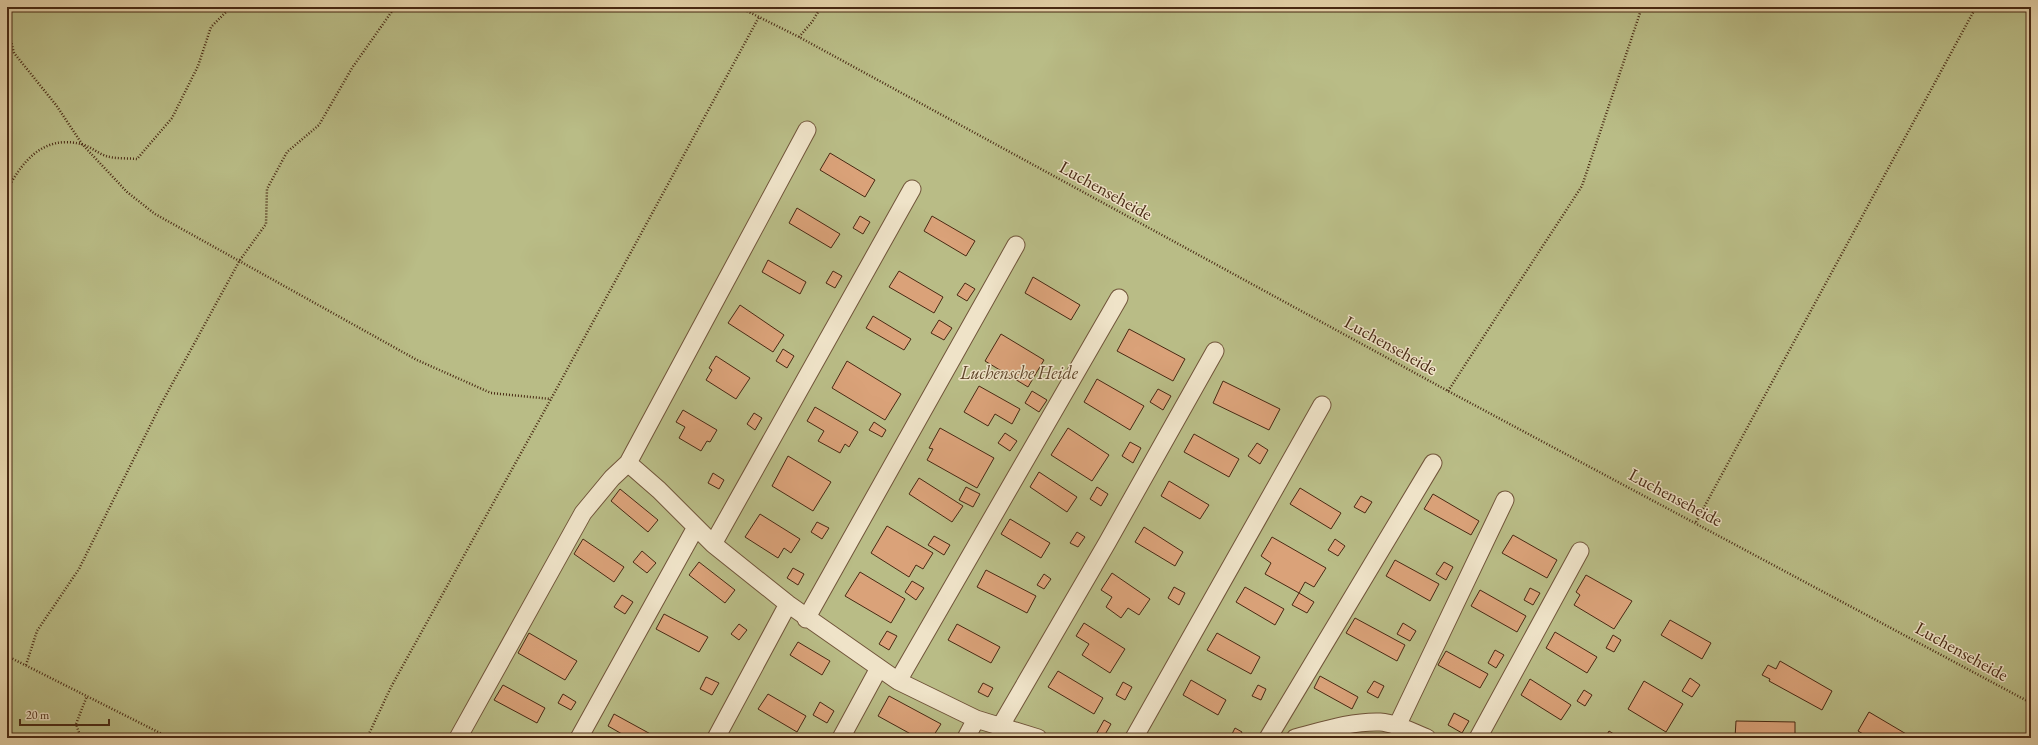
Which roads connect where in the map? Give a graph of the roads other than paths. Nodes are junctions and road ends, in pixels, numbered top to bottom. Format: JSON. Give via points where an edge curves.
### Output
{"nodes":[{"id":1,"x":807,"y":130,"type":"dead end"},
{"id":2,"x":912,"y":189,"type":"dead end"},
{"id":3,"x":1016,"y":244,"type":"dead end"},
{"id":4,"x":1118,"y":298,"type":"dead end"},
{"id":5,"x":1216,"y":351,"type":"dead end"},
{"id":6,"x":1322,"y":405,"type":"dead end"},
{"id":7,"x":628,"y":463,"type":"junction"},
{"id":8,"x":1433,"y":463,"type":"dead end"},
{"id":9,"x":1505,"y":500,"type":"dead end"},
{"id":10,"x":696,"y":526,"type":"junction"},
{"id":11,"x":713,"y":544,"type":"junction"},
{"id":12,"x":1580,"y":551,"type":"dead end"},
{"id":13,"x":788,"y":604,"type":"junction"},
{"id":14,"x":806,"y":619,"type":"junction"},
{"id":15,"x":879,"y":668,"type":"junction"},
{"id":16,"x":898,"y":681,"type":"junction"},
{"id":17,"x":976,"y":719,"type":"junction"},
{"id":18,"x":1381,"y":722,"type":"junction"},
{"id":19,"x":1398,"y":726,"type":"junction"},
{"id":20,"x":1000,"y":727,"type":"junction"},
{"id":21,"x":458,"y":738,"type":"edge"},
{"id":22,"x":579,"y":738,"type":"edge"},
{"id":23,"x":716,"y":738,"type":"edge"},
{"id":24,"x":841,"y":738,"type":"edge"},
{"id":25,"x":966,"y":738,"type":"edge"},
{"id":26,"x":1038,"y":738,"type":"edge"},
{"id":27,"x":1134,"y":738,"type":"edge"},
{"id":28,"x":1268,"y":738,"type":"edge"},
{"id":29,"x":1295,"y":738,"type":"edge"},
{"id":30,"x":1372,"y":738,"type":"edge"},
{"id":31,"x":1427,"y":738,"type":"edge"},
{"id":32,"x":1478,"y":738,"type":"edge"}],
"edges":[{"from":1,"to":7,"type":"lane"},
{"from":2,"to":11,"type":"lane"},
{"from":3,"to":14,"type":"lane"},
{"from":4,"to":16,"type":"lane"},
{"from":5,"to":20,"type":"lane"},
{"from":6,"to":27,"type":"lane"},
{"from":7,"to":10,"type":"lane"},
{"from":7,"to":21,"type":"lane","via":[[582,513]]},
{"from":8,"to":28,"type":"lane"},
{"from":9,"to":19,"type":"lane"},
{"from":10,"to":11,"type":"lane"},
{"from":10,"to":22,"type":"lane"},
{"from":11,"to":13,"type":"lane"},
{"from":12,"to":32,"type":"lane"},
{"from":13,"to":14,"type":"lane"},
{"from":13,"to":23,"type":"lane"},
{"from":14,"to":15,"type":"lane"},
{"from":15,"to":16,"type":"lane"},
{"from":15,"to":24,"type":"lane"},
{"from":16,"to":17,"type":"lane"},
{"from":17,"to":20,"type":"lane"},
{"from":17,"to":25,"type":"lane"},
{"from":18,"to":19,"type":"lane"},
{"from":18,"to":29,"type":"lane","via":[[1348,725]]},
{"from":18,"to":30,"type":"lane"},
{"from":19,"to":31,"type":"lane"},
{"from":20,"to":26,"type":"lane"}]}
